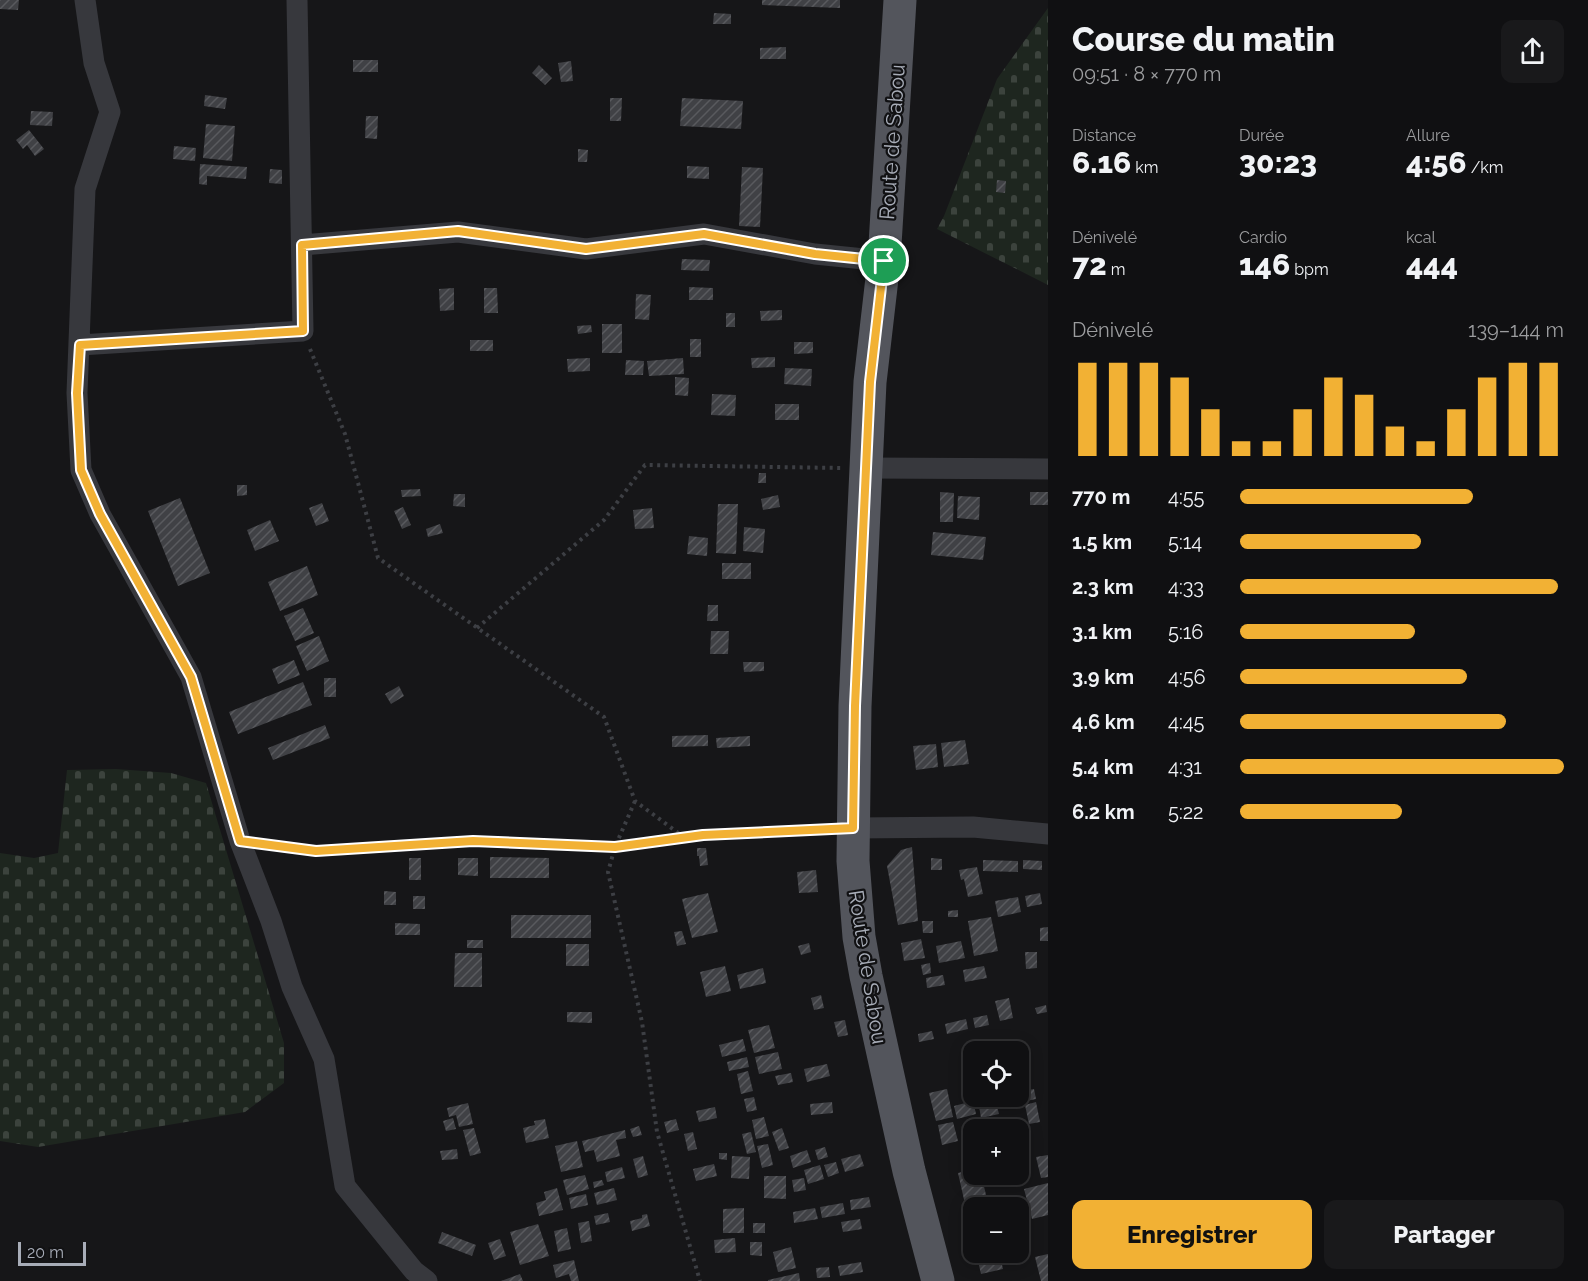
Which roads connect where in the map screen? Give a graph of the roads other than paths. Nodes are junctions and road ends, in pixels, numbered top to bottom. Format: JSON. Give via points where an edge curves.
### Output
{"nodes":[{"id":1,"x":85,"y":0,"type":"edge"},
{"id":2,"x":297,"y":0,"type":"edge"},
{"id":3,"x":900,"y":0,"type":"edge"},
{"id":4,"x":302,"y":245,"type":"junction"},
{"id":5,"x":884,"y":261,"type":"junction"},
{"id":6,"x":80,"y":345,"type":"junction"},
{"id":7,"x":866,"y":468,"type":"junction"},
{"id":8,"x":1048,"y":469,"type":"edge"},
{"id":9,"x":853,"y":828,"type":"junction"},
{"id":10,"x":1048,"y":834,"type":"edge"},
{"id":11,"x":427,"y":1281,"type":"edge"},
{"id":12,"x":938,"y":1281,"type":"edge"}],
"edges":[{"from":1,"to":6,"type":"street","via":[[94,63],[110,112],[86,189]]},
{"from":2,"to":4,"type":"street"},
{"from":3,"to":5,"type":"main road","name":"Route de Sabou"},
{"from":4,"to":5,"type":"street","via":[[458,231],[586,249],[704,234],[815,254]]},
{"from":4,"to":6,"type":"street","via":[[303,331]]},
{"from":5,"to":7,"type":"main road","name":"Route de Sabou","via":[[870,382]]},
{"from":6,"to":11,"type":"street","via":[[77,393],[81,470],[100,514],[191,677],[240,841],[292,987],[324,1059],[345,1186],[414,1271]]},
{"from":7,"to":8,"type":"street"},
{"from":7,"to":9,"type":"main road","name":"Route de Sabou"},
{"from":9,"to":10,"type":"street","via":[[973,827]]},
{"from":9,"to":12,"type":"main road","name":"Route de Sabou","via":[[862,956]]}]}
